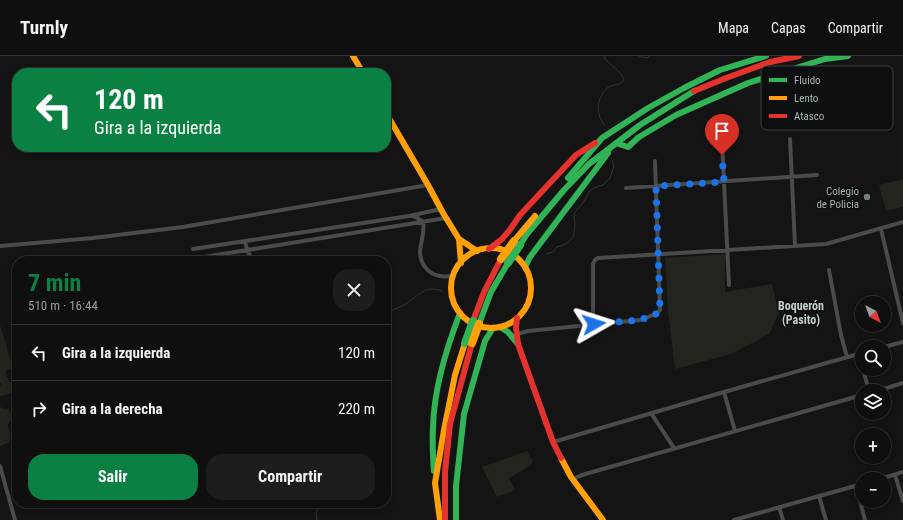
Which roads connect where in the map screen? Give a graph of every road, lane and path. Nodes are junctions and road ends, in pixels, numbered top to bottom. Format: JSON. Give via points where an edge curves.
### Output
{"nodes":[{"id":1,"x":353,"y":56,"type":"edge"},
{"id":2,"x":766,"y":56,"type":"edge"},
{"id":3,"x":799,"y":56,"type":"edge"},
{"id":4,"x":848,"y":56,"type":"edge"},
{"id":5,"x":803,"y":66,"type":"edge"},
{"id":6,"x":360,"y":68,"type":"edge"},
{"id":7,"x":761,"y":79,"type":"edge"},
{"id":8,"x":391,"y":122,"type":"edge"},
{"id":9,"x":602,"y":138,"type":"junction"},
{"id":10,"x":790,"y":139,"type":"dead end"},
{"id":11,"x":722,"y":141,"type":"dead end"},
{"id":12,"x":614,"y":144,"type":"junction"},
{"id":13,"x":655,"y":160,"type":"dead end"},
{"id":14,"x":817,"y":175,"type":"dead end"},
{"id":15,"x":791,"y":177,"type":"junction"},
{"id":16,"x":724,"y":182,"type":"junction"},
{"id":17,"x":428,"y":185,"type":"junction"},
{"id":18,"x":656,"y":186,"type":"junction"},
{"id":19,"x":626,"y":188,"type":"dead end"},
{"id":20,"x":441,"y":209,"type":"junction"},
{"id":21,"x":409,"y":216,"type":"junction"},
{"id":22,"x":446,"y":218,"type":"junction"},
{"id":23,"x":423,"y":222,"type":"junction"},
{"id":24,"x":903,"y":222,"type":"edge"},
{"id":25,"x":415,"y":223,"type":"junction"},
{"id":26,"x":881,"y":229,"type":"junction"},
{"id":27,"x":424,"y":230,"type":"junction"},
{"id":28,"x":295,"y":233,"type":"junction"},
{"id":29,"x":459,"y":239,"type":"junction"},
{"id":30,"x":245,"y":241,"type":"junction"},
{"id":31,"x":299,"y":242,"type":"junction"},
{"id":32,"x":516,"y":243,"type":"junction"},
{"id":33,"x":0,"y":246,"type":"edge"},
{"id":34,"x":795,"y":246,"type":"junction"},
{"id":35,"x":193,"y":249,"type":"dead end"},
{"id":36,"x":489,"y":249,"type":"junction"},
{"id":37,"x":247,"y":250,"type":"junction"},
{"id":38,"x":727,"y":250,"type":"junction"},
{"id":39,"x":477,"y":251,"type":"junction"},
{"id":40,"x":659,"y":254,"type":"junction"},
{"id":41,"x":210,"y":256,"type":"edge"},
{"id":42,"x":250,"y":256,"type":"edge"},
{"id":43,"x":461,"y":263,"type":"junction"},
{"id":44,"x":525,"y":267,"type":"junction"},
{"id":45,"x":829,"y":270,"type":"dead end"},
{"id":46,"x":453,"y":276,"type":"junction"},
{"id":47,"x":728,"y":285,"type":"dead end"},
{"id":48,"x":460,"y":313,"type":"junction"},
{"id":49,"x":517,"y":318,"type":"junction"},
{"id":50,"x":903,"y":322,"type":"edge"},
{"id":51,"x":594,"y":324,"type":"junction"},
{"id":52,"x":496,"y":328,"type":"junction"},
{"id":53,"x":517,"y":334,"type":"junction"},
{"id":54,"x":903,"y":342,"type":"edge"},
{"id":55,"x":468,"y":343,"type":"junction"},
{"id":56,"x":518,"y":344,"type":"junction"},
{"id":57,"x":891,"y":345,"type":"edge"},
{"id":58,"x":855,"y":356,"type":"edge"},
{"id":59,"x":847,"y":358,"type":"junction"},
{"id":60,"x":903,"y":383,"type":"edge"},
{"id":61,"x":891,"y":387,"type":"edge"},
{"id":62,"x":724,"y":392,"type":"junction"},
{"id":63,"x":855,"y":397,"type":"edge"},
{"id":64,"x":651,"y":413,"type":"junction"},
{"id":65,"x":735,"y":431,"type":"junction"},
{"id":66,"x":553,"y":442,"type":"junction"},
{"id":67,"x":674,"y":448,"type":"junction"},
{"id":68,"x":0,"y":466,"type":"edge"},
{"id":69,"x":903,"y":472,"type":"edge"},
{"id":70,"x":895,"y":475,"type":"junction"},
{"id":71,"x":891,"y":476,"type":"edge"},
{"id":72,"x":573,"y":479,"type":"junction"},
{"id":73,"x":435,"y":483,"type":"junction"},
{"id":74,"x":855,"y":486,"type":"edge"},
{"id":75,"x":819,"y":496,"type":"junction"},
{"id":76,"x":903,"y":501,"type":"edge"},
{"id":77,"x":779,"y":507,"type":"junction"},
{"id":78,"x":862,"y":508,"type":"edge"},
{"id":79,"x":15,"y":520,"type":"edge"},
{"id":80,"x":440,"y":520,"type":"edge"},
{"id":81,"x":445,"y":520,"type":"edge"},
{"id":82,"x":456,"y":520,"type":"edge"},
{"id":83,"x":603,"y":520,"type":"edge"},
{"id":84,"x":734,"y":520,"type":"edge"},
{"id":85,"x":783,"y":520,"type":"edge"},
{"id":86,"x":826,"y":520,"type":"edge"},
{"id":87,"x":865,"y":520,"type":"edge"}],
"edges":[{"from":1,"to":6,"type":"main road"},
{"from":2,"to":9,"type":"main road","via":[[720,70],[648,108]]},
{"from":3,"to":12,"type":"main road","via":[[770,62],[693,92]]},
{"from":4,"to":5,"type":"main road","via":[[825,59]]},
{"from":7,"to":12,"type":"main road","via":[[676,115],[639,137],[628,147]]},
{"from":8,"to":17,"type":"main road"},
{"from":9,"to":32,"type":"main road"},
{"from":9,"to":36,"type":"main road","via":[[576,155],[520,215],[501,240]]},
{"from":10,"to":15,"type":"street"},
{"from":11,"to":16,"type":"street"},
{"from":12,"to":32,"type":"main road","via":[[589,164]]},
{"from":12,"to":44,"type":"main road"},
{"from":13,"to":18,"type":"street"},
{"from":14,"to":15,"type":"street"},
{"from":15,"to":16,"type":"street"},
{"from":15,"to":34,"type":"street"},
{"from":16,"to":18,"type":"street"},
{"from":16,"to":38,"type":"street"},
{"from":17,"to":20,"type":"main road"},
{"from":17,"to":33,"type":"street","via":[[183,227]]},
{"from":18,"to":19,"type":"street"},
{"from":18,"to":40,"type":"street"},
{"from":20,"to":21,"type":"street"},
{"from":20,"to":22,"type":"main road"},
{"from":21,"to":23,"type":"street"},
{"from":21,"to":28,"type":"street"},
{"from":22,"to":23,"type":"street"},
{"from":22,"to":29,"type":"main road"},
{"from":23,"to":25,"type":"street"},
{"from":23,"to":27,"type":"street"},
{"from":24,"to":26,"type":"street"},
{"from":25,"to":27,"type":"street"},
{"from":25,"to":31,"type":"street"},
{"from":26,"to":34,"type":"street","via":[[826,244]]},
{"from":26,"to":50,"type":"street"},
{"from":27,"to":46,"type":"street","via":[[421,260],[428,271],[441,276]]},
{"from":28,"to":30,"type":"street"},
{"from":28,"to":31,"type":"street"},
{"from":29,"to":39,"type":"main road"},
{"from":29,"to":43,"type":"main road"},
{"from":30,"to":35,"type":"street"},
{"from":30,"to":37,"type":"street"},
{"from":31,"to":37,"type":"street"},
{"from":32,"to":55,"type":"main road","bridge":true,"via":[[504,261]]},
{"from":34,"to":38,"type":"street"},
{"from":36,"to":39,"type":"main road"},
{"from":36,"to":44,"type":"main road","via":[[510,253]]},
{"from":37,"to":41,"type":"street"},
{"from":37,"to":42,"type":"street"},
{"from":38,"to":40,"type":"street"},
{"from":38,"to":47,"type":"street"},
{"from":39,"to":43,"type":"main road"},
{"from":40,"to":51,"type":"street","via":[[660,310],[640,320]]},
{"from":40,"to":51,"type":"street","via":[[595,260]]},
{"from":43,"to":46,"type":"main road"},
{"from":44,"to":49,"type":"main road","via":[[530,280],[530,294],[526,307]]},
{"from":45,"to":59,"type":"street"},
{"from":46,"to":48,"type":"main road","via":[[453,299]]},
{"from":48,"to":52,"type":"main road","via":[[478,326]]},
{"from":48,"to":73,"type":"main road","via":[[443,365],[434,413],[432,447]]},
{"from":49,"to":52,"type":"main road"},
{"from":49,"to":53,"type":"main road"},
{"from":51,"to":53,"type":"street"},
{"from":52,"to":56,"type":"main road","via":[[508,332]]},
{"from":52,"to":82,"type":"main road","via":[[485,341],[464,414],[456,486]]},
{"from":53,"to":56,"type":"main road"},
{"from":54,"to":57,"type":"street"},
{"from":55,"to":73,"type":"main road","via":[[455,375]]},
{"from":55,"to":81,"type":"main road","via":[[450,424],[445,472]]},
{"from":56,"to":66,"type":"main road"},
{"from":58,"to":59,"type":"street"},
{"from":59,"to":62,"type":"street"},
{"from":60,"to":61,"type":"street"},
{"from":62,"to":64,"type":"street"},
{"from":62,"to":65,"type":"street"},
{"from":63,"to":65,"type":"street"},
{"from":64,"to":66,"type":"street"},
{"from":64,"to":67,"type":"street"},
{"from":65,"to":67,"type":"street"},
{"from":66,"to":72,"type":"main road"},
{"from":67,"to":72,"type":"street"},
{"from":68,"to":79,"type":"street"},
{"from":69,"to":70,"type":"street"},
{"from":70,"to":71,"type":"street"},
{"from":70,"to":76,"type":"street"},
{"from":72,"to":83,"type":"main road"},
{"from":73,"to":80,"type":"main road"},
{"from":74,"to":75,"type":"street"},
{"from":75,"to":77,"type":"street"},
{"from":75,"to":86,"type":"street"},
{"from":77,"to":84,"type":"street"},
{"from":77,"to":85,"type":"street"},
{"from":78,"to":87,"type":"street"}]}
